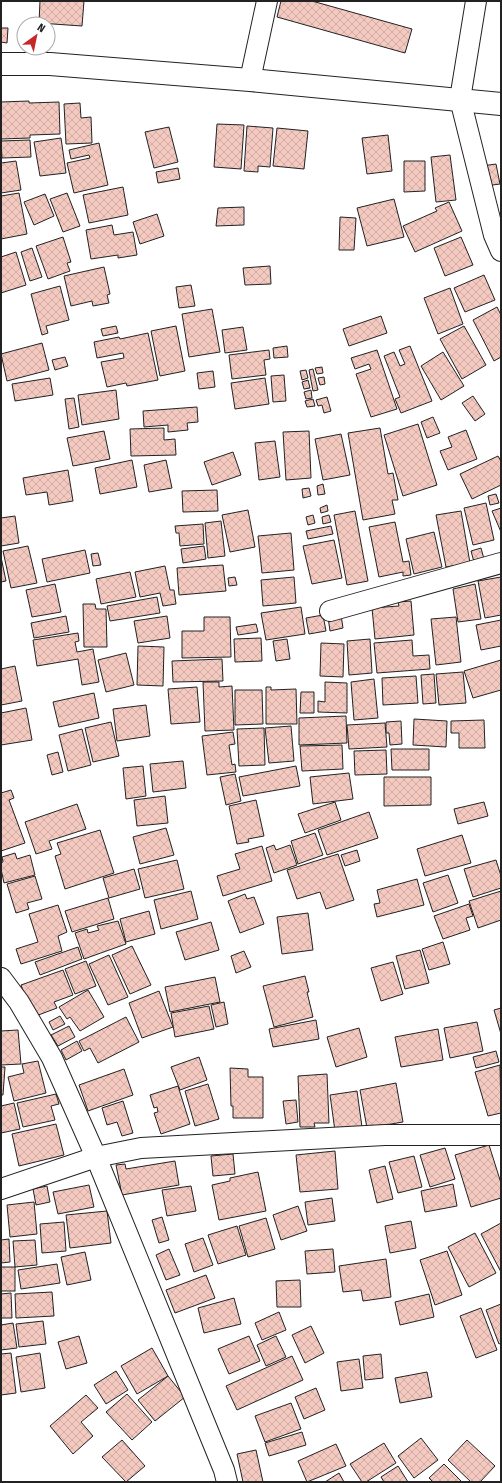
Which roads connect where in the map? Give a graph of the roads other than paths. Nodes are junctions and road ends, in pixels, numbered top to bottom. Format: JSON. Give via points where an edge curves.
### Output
{"nodes":[{"id":1,"x":267,"y":1,"type":"edge"},
{"id":2,"x":476,"y":1,"type":"edge"},
{"id":3,"x":1,"y":64,"type":"edge"},
{"id":4,"x":250,"y":80,"type":"junction"},
{"id":5,"x":460,"y":99,"type":"junction"},
{"id":6,"x":501,"y":104,"type":"edge"},
{"id":7,"x":501,"y":251,"type":"edge"},
{"id":8,"x":501,"y":563,"type":"edge"},
{"id":9,"x":330,"y":611,"type":"dead end"},
{"id":10,"x":1,"y":978,"type":"edge"},
{"id":11,"x":501,"y":1135,"type":"edge"},
{"id":12,"x":96,"y":1157,"type":"junction"},
{"id":13,"x":1,"y":1189,"type":"edge"},
{"id":14,"x":226,"y":1482,"type":"edge"}],
"edges":[{"from":1,"to":4,"type":"street"},
{"from":2,"to":5,"type":"street"},
{"from":3,"to":4,"type":"main road","via":[[50,64]]},
{"from":4,"to":5,"type":"main road"},
{"from":5,"to":6,"type":"main road"},
{"from":5,"to":7,"type":"street","via":[[494,235]]},
{"from":8,"to":9,"type":"street"},
{"from":10,"to":12,"type":"street","via":[[19,1002],[52,1058]]},
{"from":11,"to":12,"type":"street","via":[[385,1134],[246,1141],[141,1148]]},
{"from":12,"to":13,"type":"street"},
{"from":12,"to":14,"type":"street","via":[[224,1470]]}]}
